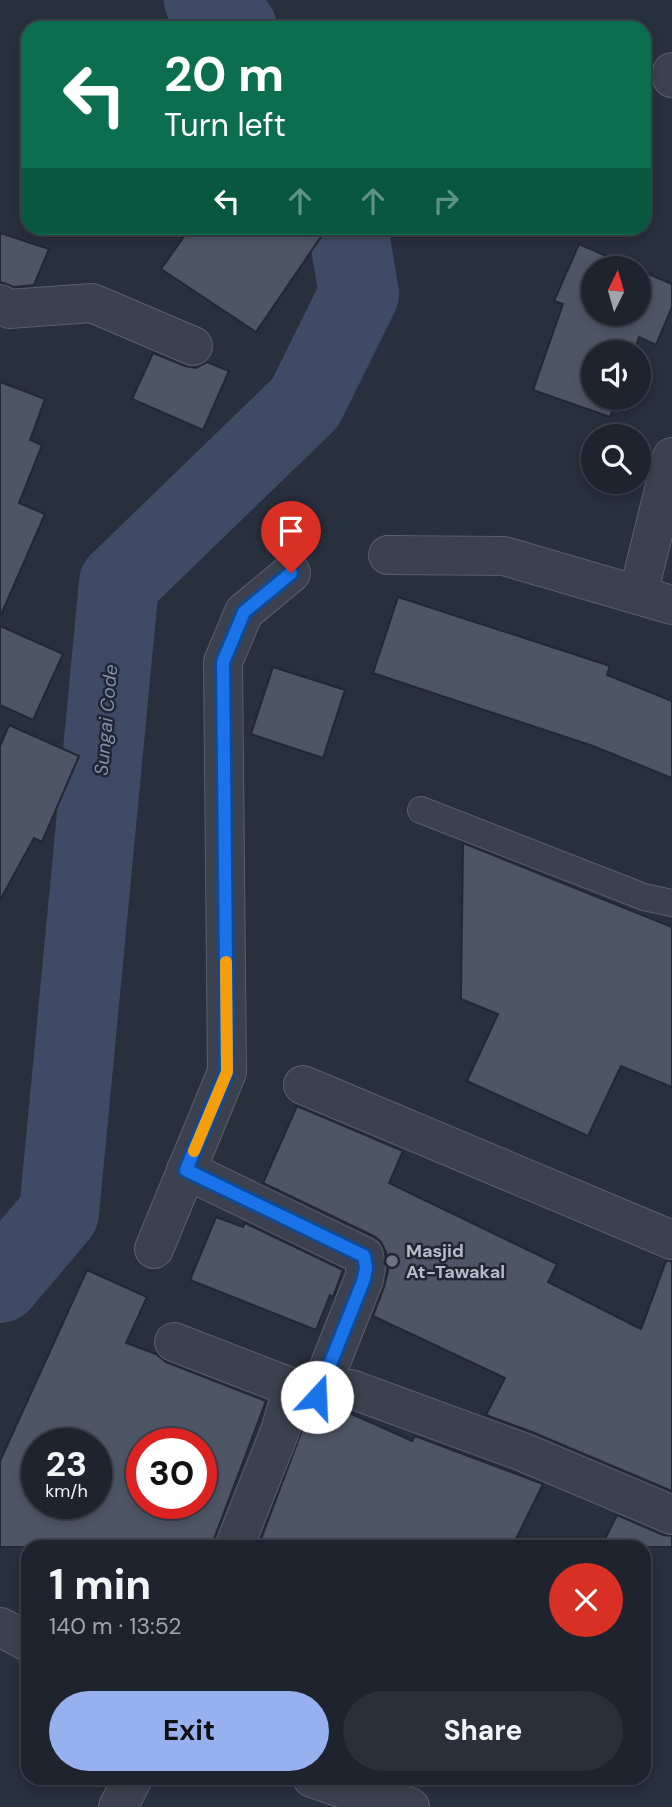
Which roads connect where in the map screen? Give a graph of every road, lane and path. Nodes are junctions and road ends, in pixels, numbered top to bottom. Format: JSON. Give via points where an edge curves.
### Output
{"nodes":[{"id":1,"x":672,"y":72,"type":"edge"},
{"id":2,"x":672,"y":78,"type":"edge"},
{"id":3,"x":0,"y":304,"type":"edge"},
{"id":4,"x":192,"y":346,"type":"dead end"},
{"id":5,"x":672,"y":457,"type":"edge"},
{"id":6,"x":388,"y":555,"type":"dead end"},
{"id":7,"x":291,"y":573,"type":"dead end"},
{"id":8,"x":655,"y":600,"type":"edge"},
{"id":9,"x":421,"y":810,"type":"dead end"},
{"id":10,"x":672,"y":903,"type":"edge"},
{"id":11,"x":303,"y":1085,"type":"dead end"},
{"id":12,"x":186,"y":1170,"type":"junction"},
{"id":13,"x":672,"y":1240,"type":"edge"},
{"id":14,"x":154,"y":1249,"type":"dead end"},
{"id":15,"x":174,"y":1342,"type":"dead end"},
{"id":16,"x":293,"y":1388,"type":"junction"},
{"id":17,"x":351,"y":1389,"type":"dead end"},
{"id":18,"x":672,"y":1515,"type":"edge"},
{"id":19,"x":237,"y":1540,"type":"edge"},
{"id":20,"x":0,"y":1627,"type":"edge"},
{"id":21,"x":21,"y":1638,"type":"edge"},
{"id":22,"x":129,"y":1785,"type":"edge"},
{"id":23,"x":332,"y":1785,"type":"edge"},
{"id":24,"x":118,"y":1807,"type":"edge"},
{"id":25,"x":410,"y":1807,"type":"edge"}],
"edges":[{"from":1,"to":2,"type":"street"},
{"from":3,"to":4,"type":"street","via":[[9,309],[92,303]]},
{"from":5,"to":8,"type":"street"},
{"from":6,"to":8,"type":"street","via":[[505,556]]},
{"from":7,"to":12,"type":"street","via":[[244,612],[223,662],[227,1072]]},
{"from":9,"to":10,"type":"lane","via":[[644,897]]},
{"from":11,"to":13,"type":"street"},
{"from":12,"to":14,"type":"street"},
{"from":12,"to":16,"type":"street","via":[[364,1256],[364,1279],[317,1397]]},
{"from":15,"to":16,"type":"street"},
{"from":16,"to":19,"type":"street"},
{"from":17,"to":18,"type":"street","via":[[523,1452]]},
{"from":20,"to":21,"type":"street"},
{"from":22,"to":24,"type":"street"},
{"from":23,"to":25,"type":"street"}]}
